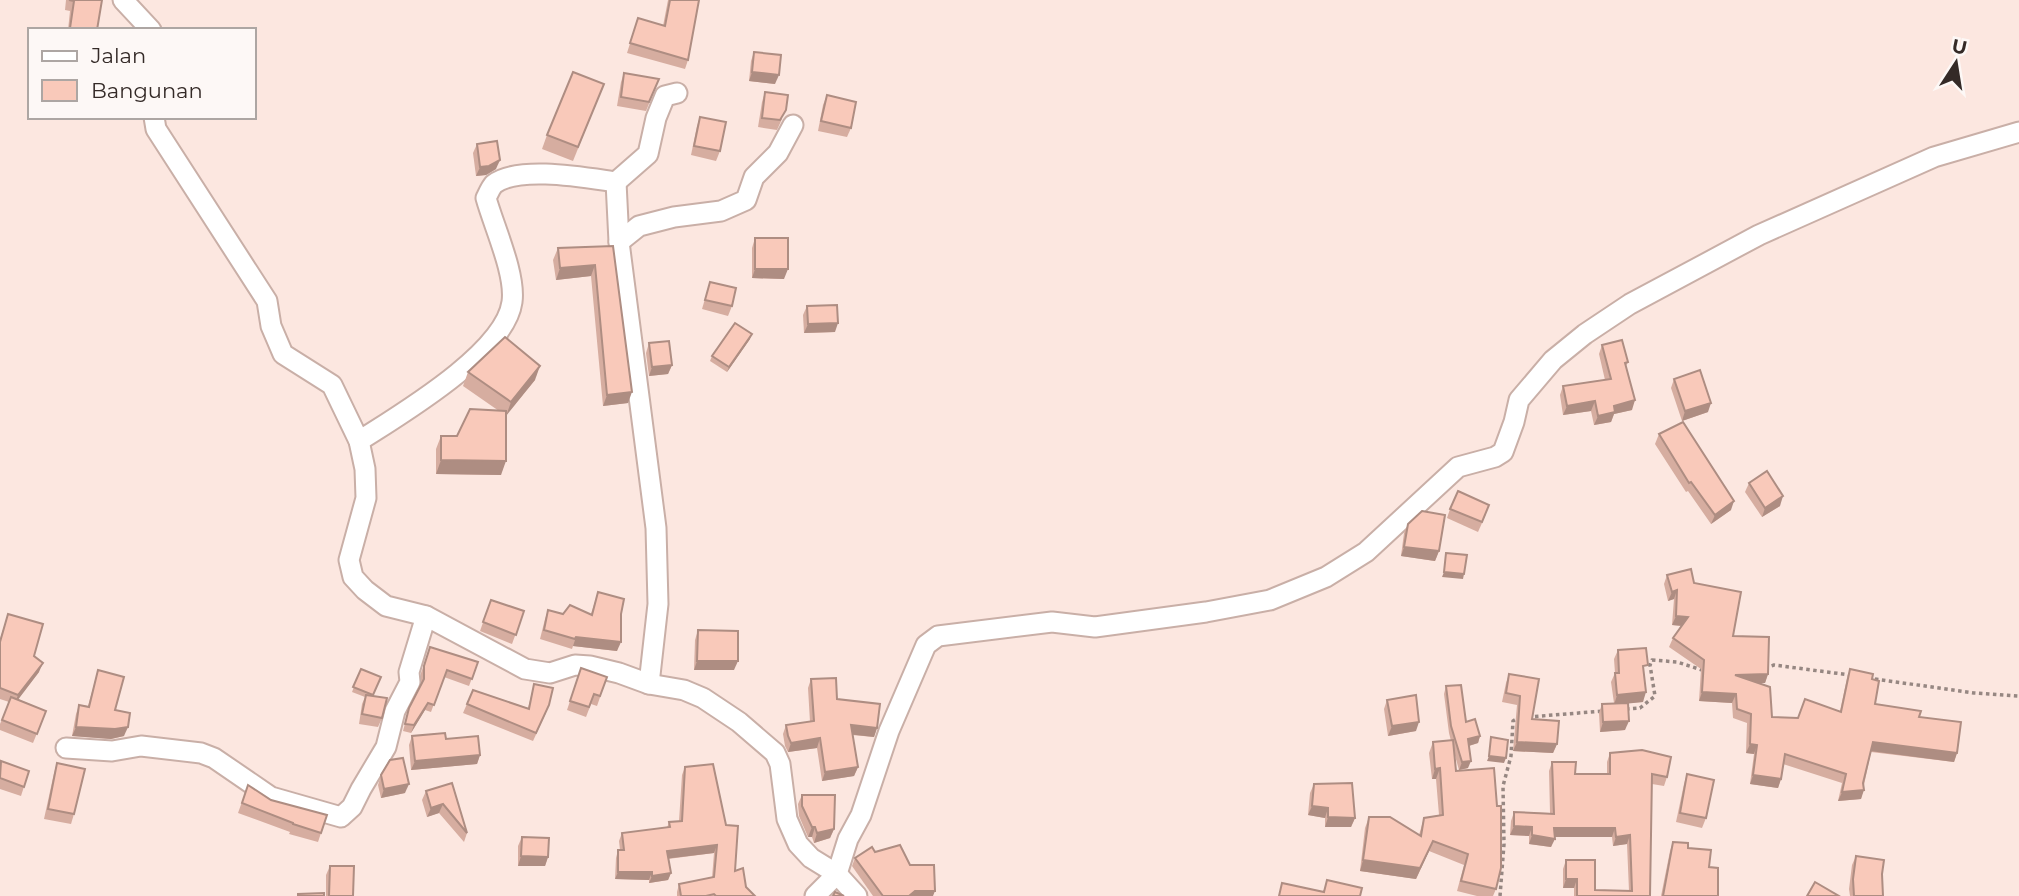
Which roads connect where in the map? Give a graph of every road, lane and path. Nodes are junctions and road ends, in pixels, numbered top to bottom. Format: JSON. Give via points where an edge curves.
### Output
{"nodes":[{"id":1,"x":123,"y":0,"type":"edge"},
{"id":2,"x":149,"y":28,"type":"edge"},
{"id":3,"x":677,"y":93,"type":"dead end"},
{"id":4,"x":154,"y":119,"type":"edge"},
{"id":5,"x":793,"y":125,"type":"dead end"},
{"id":6,"x":2019,"y":132,"type":"edge"},
{"id":7,"x":616,"y":182,"type":"junction"},
{"id":8,"x":619,"y":242,"type":"junction"},
{"id":9,"x":359,"y":441,"type":"junction"},
{"id":10,"x":426,"y":616,"type":"junction"},
{"id":11,"x":1715,"y":671,"type":"edge"},
{"id":12,"x":1759,"y":671,"type":"edge"},
{"id":13,"x":649,"y":684,"type":"junction"},
{"id":14,"x":2019,"y":696,"type":"edge"},
{"id":15,"x":1626,"y":709,"type":"edge"},
{"id":16,"x":1612,"y":710,"type":"edge"},
{"id":17,"x":66,"y":748,"type":"dead end"},
{"id":18,"x":837,"y":874,"type":"junction"},
{"id":19,"x":815,"y":896,"type":"edge"},
{"id":20,"x":857,"y":896,"type":"edge"},
{"id":21,"x":1500,"y":896,"type":"edge"}],
"edges":[{"from":1,"to":2,"type":"street"},
{"from":3,"to":7,"type":"street","via":[[665,96],[648,154]]},
{"from":4,"to":9,"type":"street","via":[[156,129],[267,301],[283,354],[332,385]]},
{"from":5,"to":8,"type":"street","via":[[778,153],[754,177],[746,200],[721,211],[639,226]]},
{"from":6,"to":18,"type":"street","via":[[1934,157],[1759,235],[1630,304],[1552,360],[1519,400],[1503,452],[1458,467],[1366,552],[1326,577],[1270,600],[1206,612],[1095,626],[1031,624],[931,639],[889,731]]},
{"from":7,"to":8,"type":"street"},
{"from":7,"to":9,"type":"street","via":[[543,174],[509,177],[493,185],[486,198],[508,263],[512,302],[502,329],[471,363]]},
{"from":8,"to":13,"type":"street","via":[[656,528],[658,604]]},
{"from":9,"to":10,"type":"street","via":[[366,498],[349,560],[353,577],[386,606]]},
{"from":10,"to":13,"type":"street","via":[[525,669],[550,673],[575,665],[590,666]]},
{"from":10,"to":17,"type":"street","via":[[409,671],[410,682],[395,711],[386,747],[352,807],[341,817],[271,797],[201,753],[141,746],[111,751]]},
{"from":11,"to":15,"type":"path","via":[[1652,660],[1655,696],[1640,708]]},
{"from":12,"to":14,"type":"path","via":[[1774,664]]},
{"from":13,"to":18,"type":"street","via":[[704,698],[775,753],[797,844]]},
{"from":16,"to":21,"type":"path","via":[[1513,721],[1503,786]]},
{"from":18,"to":19,"type":"street"},
{"from":18,"to":20,"type":"street"}]}
